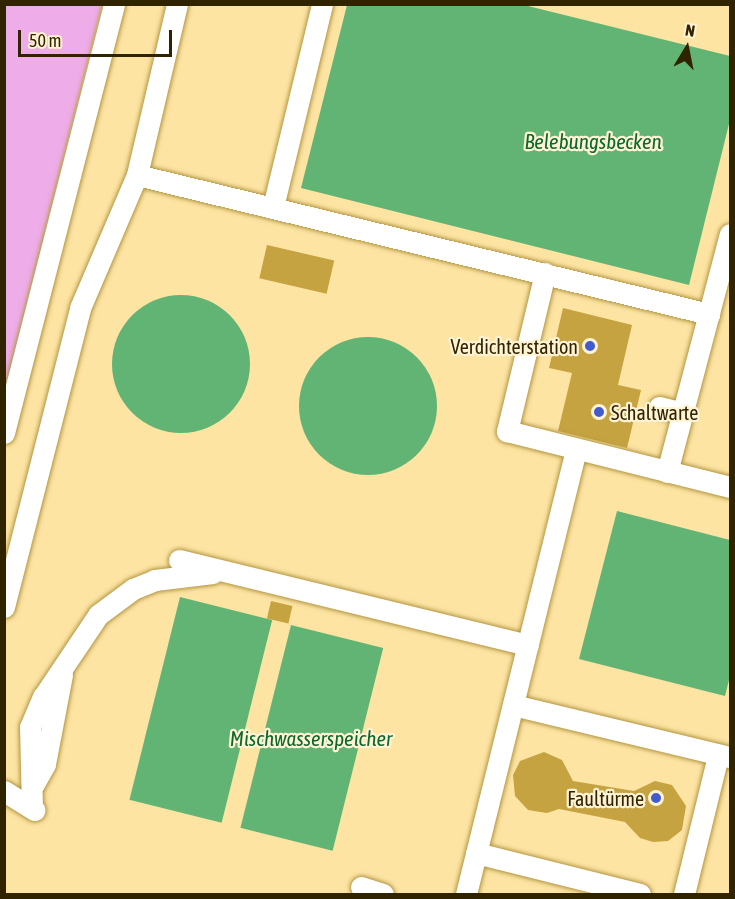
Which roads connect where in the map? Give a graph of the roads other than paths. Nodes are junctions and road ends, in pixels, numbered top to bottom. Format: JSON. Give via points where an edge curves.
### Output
{"nodes":[{"id":1,"x":114,"y":4,"type":"edge"},
{"id":2,"x":177,"y":4,"type":"edge"},
{"id":3,"x":321,"y":4,"type":"edge"},
{"id":4,"x":137,"y":175,"type":"junction"},
{"id":5,"x":273,"y":207,"type":"junction"},
{"id":6,"x":730,"y":234,"type":"edge"},
{"id":7,"x":545,"y":273,"type":"junction"},
{"id":8,"x":709,"y":314,"type":"junction"},
{"id":9,"x":659,"y":407,"type":"dead end"},
{"id":10,"x":683,"y":413,"type":"junction"},
{"id":11,"x":4,"y":433,"type":"edge"},
{"id":12,"x":576,"y":449,"type":"junction"},
{"id":13,"x":667,"y":472,"type":"junction"},
{"id":14,"x":730,"y":487,"type":"edge"},
{"id":15,"x":179,"y":560,"type":"dead end"},
{"id":16,"x":226,"y":571,"type":"junction"},
{"id":17,"x":4,"y":607,"type":"edge"},
{"id":18,"x":528,"y":645,"type":"junction"},
{"id":19,"x":513,"y":705,"type":"junction"},
{"id":20,"x":724,"y":757,"type":"edge"},
{"id":21,"x":4,"y":791,"type":"edge"},
{"id":22,"x":476,"y":853,"type":"junction"},
{"id":23,"x":361,"y":888,"type":"dead end"},
{"id":24,"x":383,"y":894,"type":"edge"},
{"id":25,"x":466,"y":894,"type":"edge"},
{"id":26,"x":640,"y":894,"type":"edge"},
{"id":27,"x":684,"y":894,"type":"edge"}],
"edges":[{"from":1,"to":11,"type":"lane"},
{"from":2,"to":4,"type":"lane"},
{"from":3,"to":5,"type":"lane"},
{"from":4,"to":5,"type":"lane"},
{"from":4,"to":17,"type":"lane","via":[[80,308]]},
{"from":5,"to":7,"type":"lane"},
{"from":6,"to":8,"type":"lane"},
{"from":7,"to":8,"type":"lane"},
{"from":7,"to":12,"type":"lane","via":[[507,431]]},
{"from":8,"to":10,"type":"lane"},
{"from":9,"to":10,"type":"lane"},
{"from":10,"to":13,"type":"lane"},
{"from":12,"to":13,"type":"lane"},
{"from":12,"to":18,"type":"lane"},
{"from":13,"to":14,"type":"lane"},
{"from":15,"to":16,"type":"lane"},
{"from":16,"to":18,"type":"lane"},
{"from":16,"to":21,"type":"lane","via":[[154,580],[133,588],[98,615],[43,697],[30,727],[34,809]]},
{"from":18,"to":19,"type":"lane"},
{"from":19,"to":20,"type":"lane"},
{"from":19,"to":22,"type":"lane"},
{"from":20,"to":27,"type":"lane"},
{"from":22,"to":25,"type":"lane"},
{"from":22,"to":26,"type":"lane"},
{"from":23,"to":24,"type":"lane"}]}
